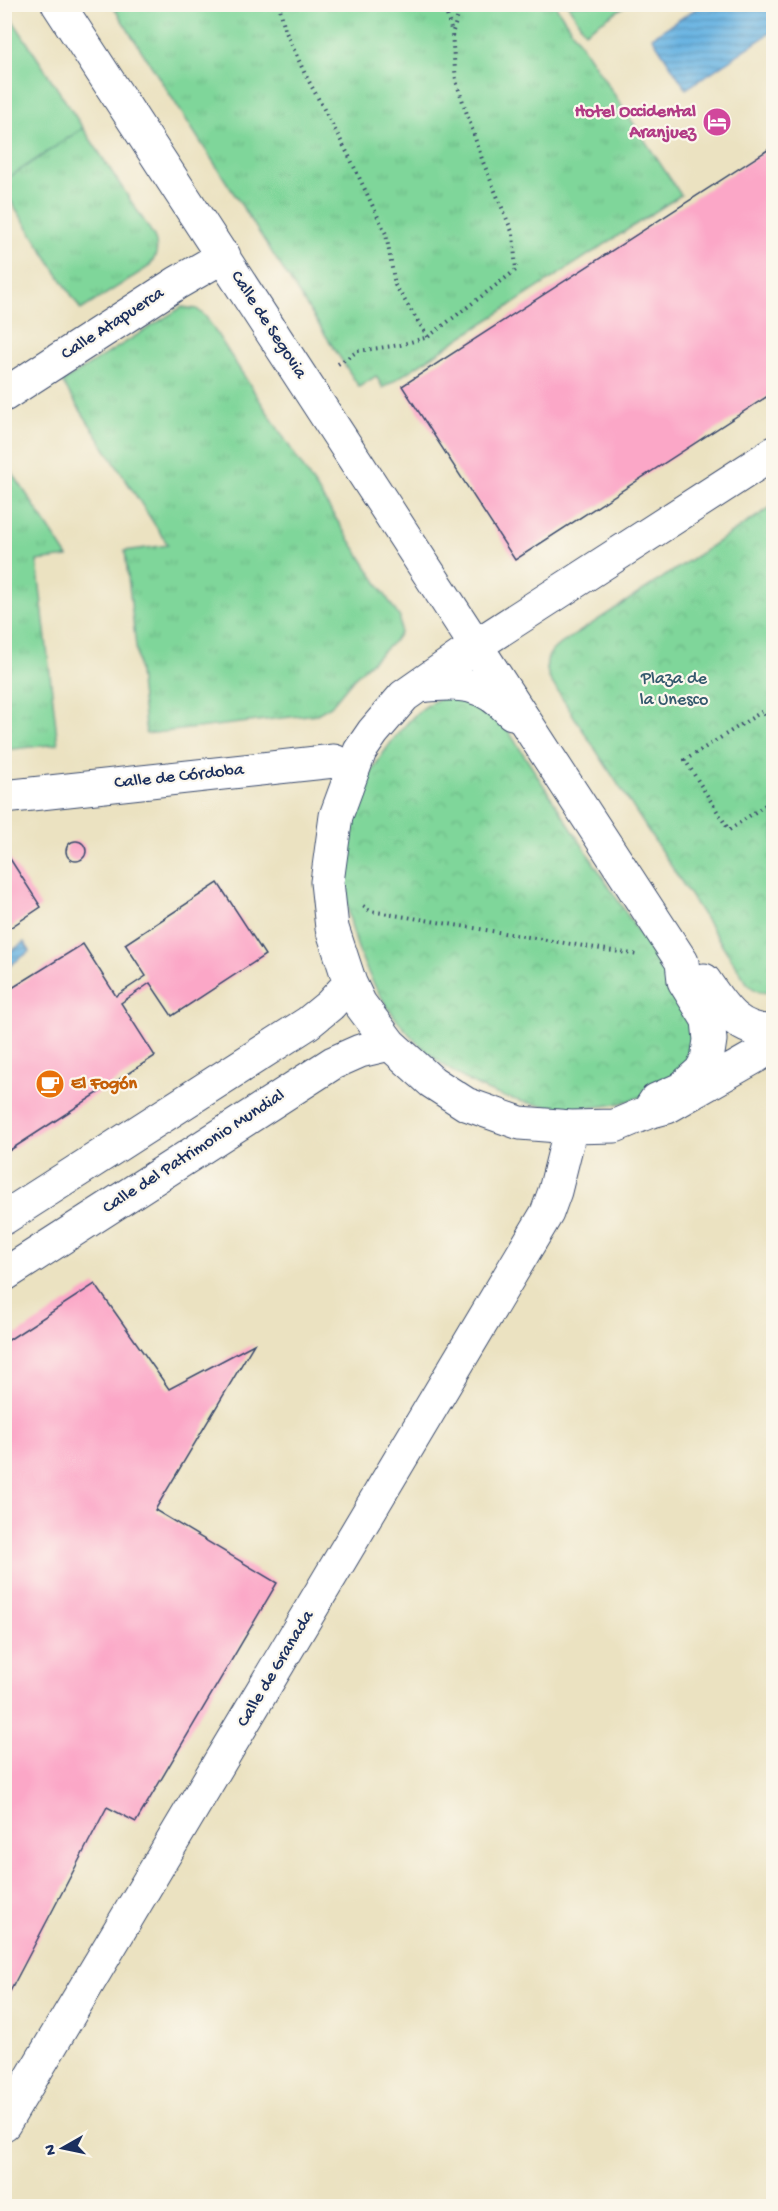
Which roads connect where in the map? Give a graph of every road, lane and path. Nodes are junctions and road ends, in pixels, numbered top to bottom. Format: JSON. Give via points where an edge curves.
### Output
{"nodes":[{"id":1,"x":58,"y":4,"type":"edge"},
{"id":2,"x":279,"y":4,"type":"edge"},
{"id":3,"x":444,"y":4,"type":"edge"},
{"id":4,"x":462,"y":4,"type":"edge"},
{"id":5,"x":452,"y":34,"type":"junction"},
{"id":6,"x":224,"y":256,"type":"junction"},
{"id":7,"x":428,"y":337,"type":"junction"},
{"id":8,"x":338,"y":364,"type":"dead end"},
{"id":9,"x":4,"y":395,"type":"edge"},
{"id":10,"x":774,"y":453,"type":"edge"},
{"id":11,"x":477,"y":645,"type":"junction"},
{"id":12,"x":420,"y":686,"type":"junction"},
{"id":13,"x":774,"y":731,"type":"edge"},
{"id":14,"x":549,"y":756,"type":"junction"},
{"id":15,"x":352,"y":770,"type":"junction"},
{"id":16,"x":4,"y":797,"type":"edge"},
{"id":17,"x":774,"y":799,"type":"edge"},
{"id":18,"x":328,"y":894,"type":"junction"},
{"id":19,"x":679,"y":956,"type":"junction"},
{"id":20,"x":350,"y":983,"type":"junction"},
{"id":21,"x":774,"y":1030,"type":"edge"},
{"id":22,"x":390,"y":1044,"type":"junction"},
{"id":23,"x":774,"y":1046,"type":"edge"},
{"id":24,"x":648,"y":1112,"type":"junction"},
{"id":25,"x":571,"y":1127,"type":"junction"},
{"id":26,"x":4,"y":1218,"type":"edge"},
{"id":27,"x":4,"y":1275,"type":"edge"},
{"id":28,"x":4,"y":2124,"type":"edge"}],
"edges":[{"from":1,"to":6,"type":"street","name":"Calle de Segovia"},
{"from":2,"to":7,"type":"path","via":[[285,30],[305,74],[386,234],[395,285]]},
{"from":3,"to":5,"type":"path"},
{"from":4,"to":5,"type":"path"},
{"from":5,"to":7,"type":"path","via":[[456,81],[513,234],[516,270]]},
{"from":6,"to":9,"type":"street","name":"Calle Atapuerca"},
{"from":6,"to":11,"type":"street","name":"Calle de Segovia"},
{"from":7,"to":8,"type":"path","via":[[358,351]]},
{"from":10,"to":11,"type":"street"},
{"from":11,"to":12,"type":"street"},
{"from":11,"to":14,"type":"street"},
{"from":12,"to":14,"type":"street","via":[[446,682],[486,691],[514,716],[537,751]]},
{"from":12,"to":15,"type":"street","via":[[404,696],[373,732]]},
{"from":13,"to":17,"type":"path","via":[[763,711],[685,760],[729,830]]},
{"from":14,"to":19,"type":"street"},
{"from":15,"to":16,"type":"street","name":"Calle de Córdoba","via":[[334,761]]},
{"from":15,"to":18,"type":"street","via":[[336,816]]},
{"from":18,"to":19,"type":"path","via":[[345,893],[370,911],[657,960]]},
{"from":18,"to":20,"type":"street","via":[[332,928]]},
{"from":19,"to":21,"type":"street","via":[[696,970],[734,1020],[755,1030]]},
{"from":19,"to":24,"type":"street","via":[[684,981],[708,1020],[707,1060],[681,1089],[656,1100]]},
{"from":20,"to":22,"type":"street","via":[[360,1004]]},
{"from":20,"to":26,"type":"street","via":[[308,1023]]},
{"from":22,"to":25,"type":"street","via":[[432,1082],[466,1104],[520,1123]]},
{"from":22,"to":27,"type":"street","name":"Calle del Patrimonio Mundial","via":[[360,1050],[333,1063]]},
{"from":23,"to":24,"type":"street","via":[[667,1107]]},
{"from":24,"to":25,"type":"street","via":[[615,1125]]},
{"from":25,"to":28,"type":"street","name":"Calle de Granada","via":[[547,1213]]}]}
